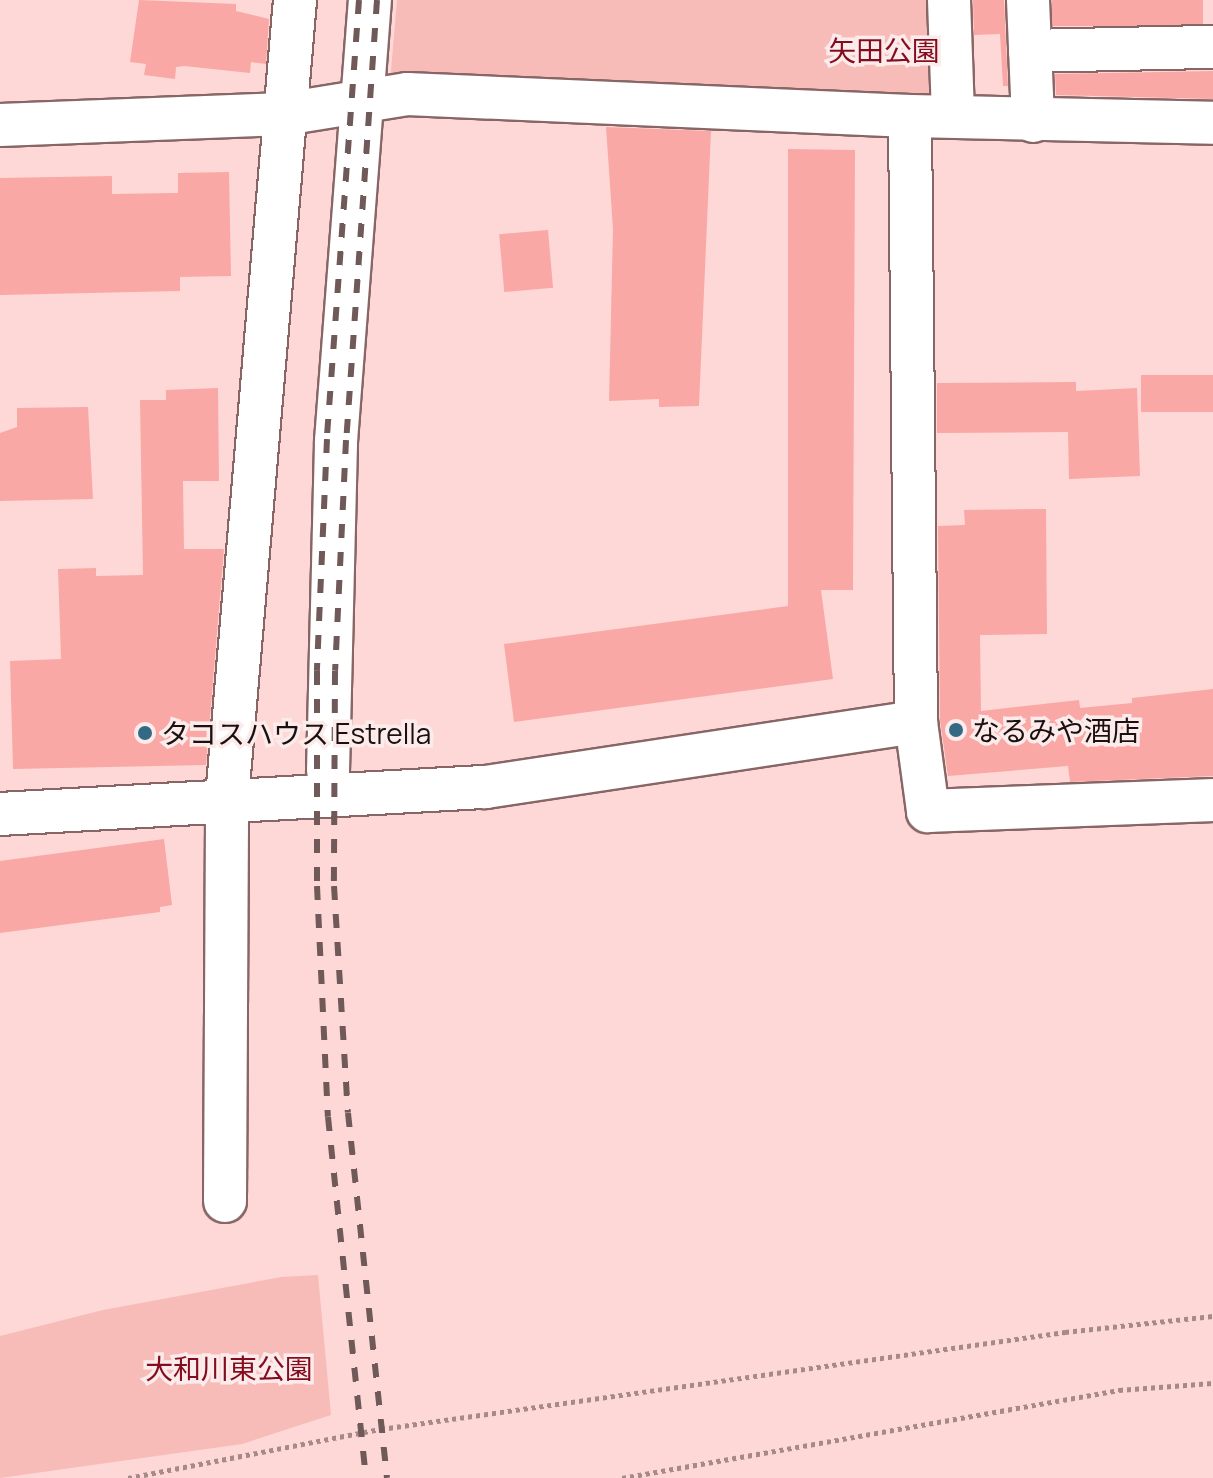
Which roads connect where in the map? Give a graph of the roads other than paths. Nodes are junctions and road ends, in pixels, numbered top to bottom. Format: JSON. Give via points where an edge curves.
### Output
{"nodes":[{"id":1,"x":295,"y":0,"type":"edge"},
{"id":2,"x":370,"y":0,"type":"edge"},
{"id":3,"x":949,"y":0,"type":"edge"},
{"id":4,"x":1028,"y":0,"type":"edge"},
{"id":5,"x":1213,"y":47,"type":"edge"},
{"id":6,"x":1030,"y":51,"type":"junction"},
{"id":7,"x":362,"y":98,"type":"junction"},
{"id":8,"x":284,"y":114,"type":"junction"},
{"id":9,"x":910,"y":116,"type":"junction"},
{"id":10,"x":953,"y":116,"type":"junction"},
{"id":11,"x":1033,"y":121,"type":"junction"},
{"id":12,"x":1213,"y":123,"type":"edge"},
{"id":13,"x":0,"y":125,"type":"edge"},
{"id":14,"x":916,"y":722,"type":"junction"},
{"id":15,"x":328,"y":771,"type":"dead end"},
{"id":16,"x":227,"y":798,"type":"junction"},
{"id":17,"x":1213,"y":800,"type":"edge"},
{"id":18,"x":0,"y":814,"type":"edge"},
{"id":19,"x":225,"y":1201,"type":"dead end"}],
"edges":[{"from":1,"to":8,"type":"street"},
{"from":2,"to":7,"type":"street"},
{"from":3,"to":10,"type":"street"},
{"from":4,"to":6,"type":"street"},
{"from":5,"to":6,"type":"street"},
{"from":6,"to":11,"type":"street"},
{"from":7,"to":8,"type":"street"},
{"from":7,"to":9,"type":"street","via":[[407,94]]},
{"from":7,"to":15,"type":"street","via":[[336,441]]},
{"from":8,"to":13,"type":"street"},
{"from":8,"to":16,"type":"street"},
{"from":9,"to":10,"type":"street"},
{"from":9,"to":14,"type":"street"},
{"from":10,"to":11,"type":"street"},
{"from":11,"to":12,"type":"street"},
{"from":14,"to":16,"type":"street","via":[[485,787]]},
{"from":14,"to":17,"type":"street","via":[[928,811]]},
{"from":16,"to":18,"type":"street"},
{"from":16,"to":19,"type":"street"}]}
